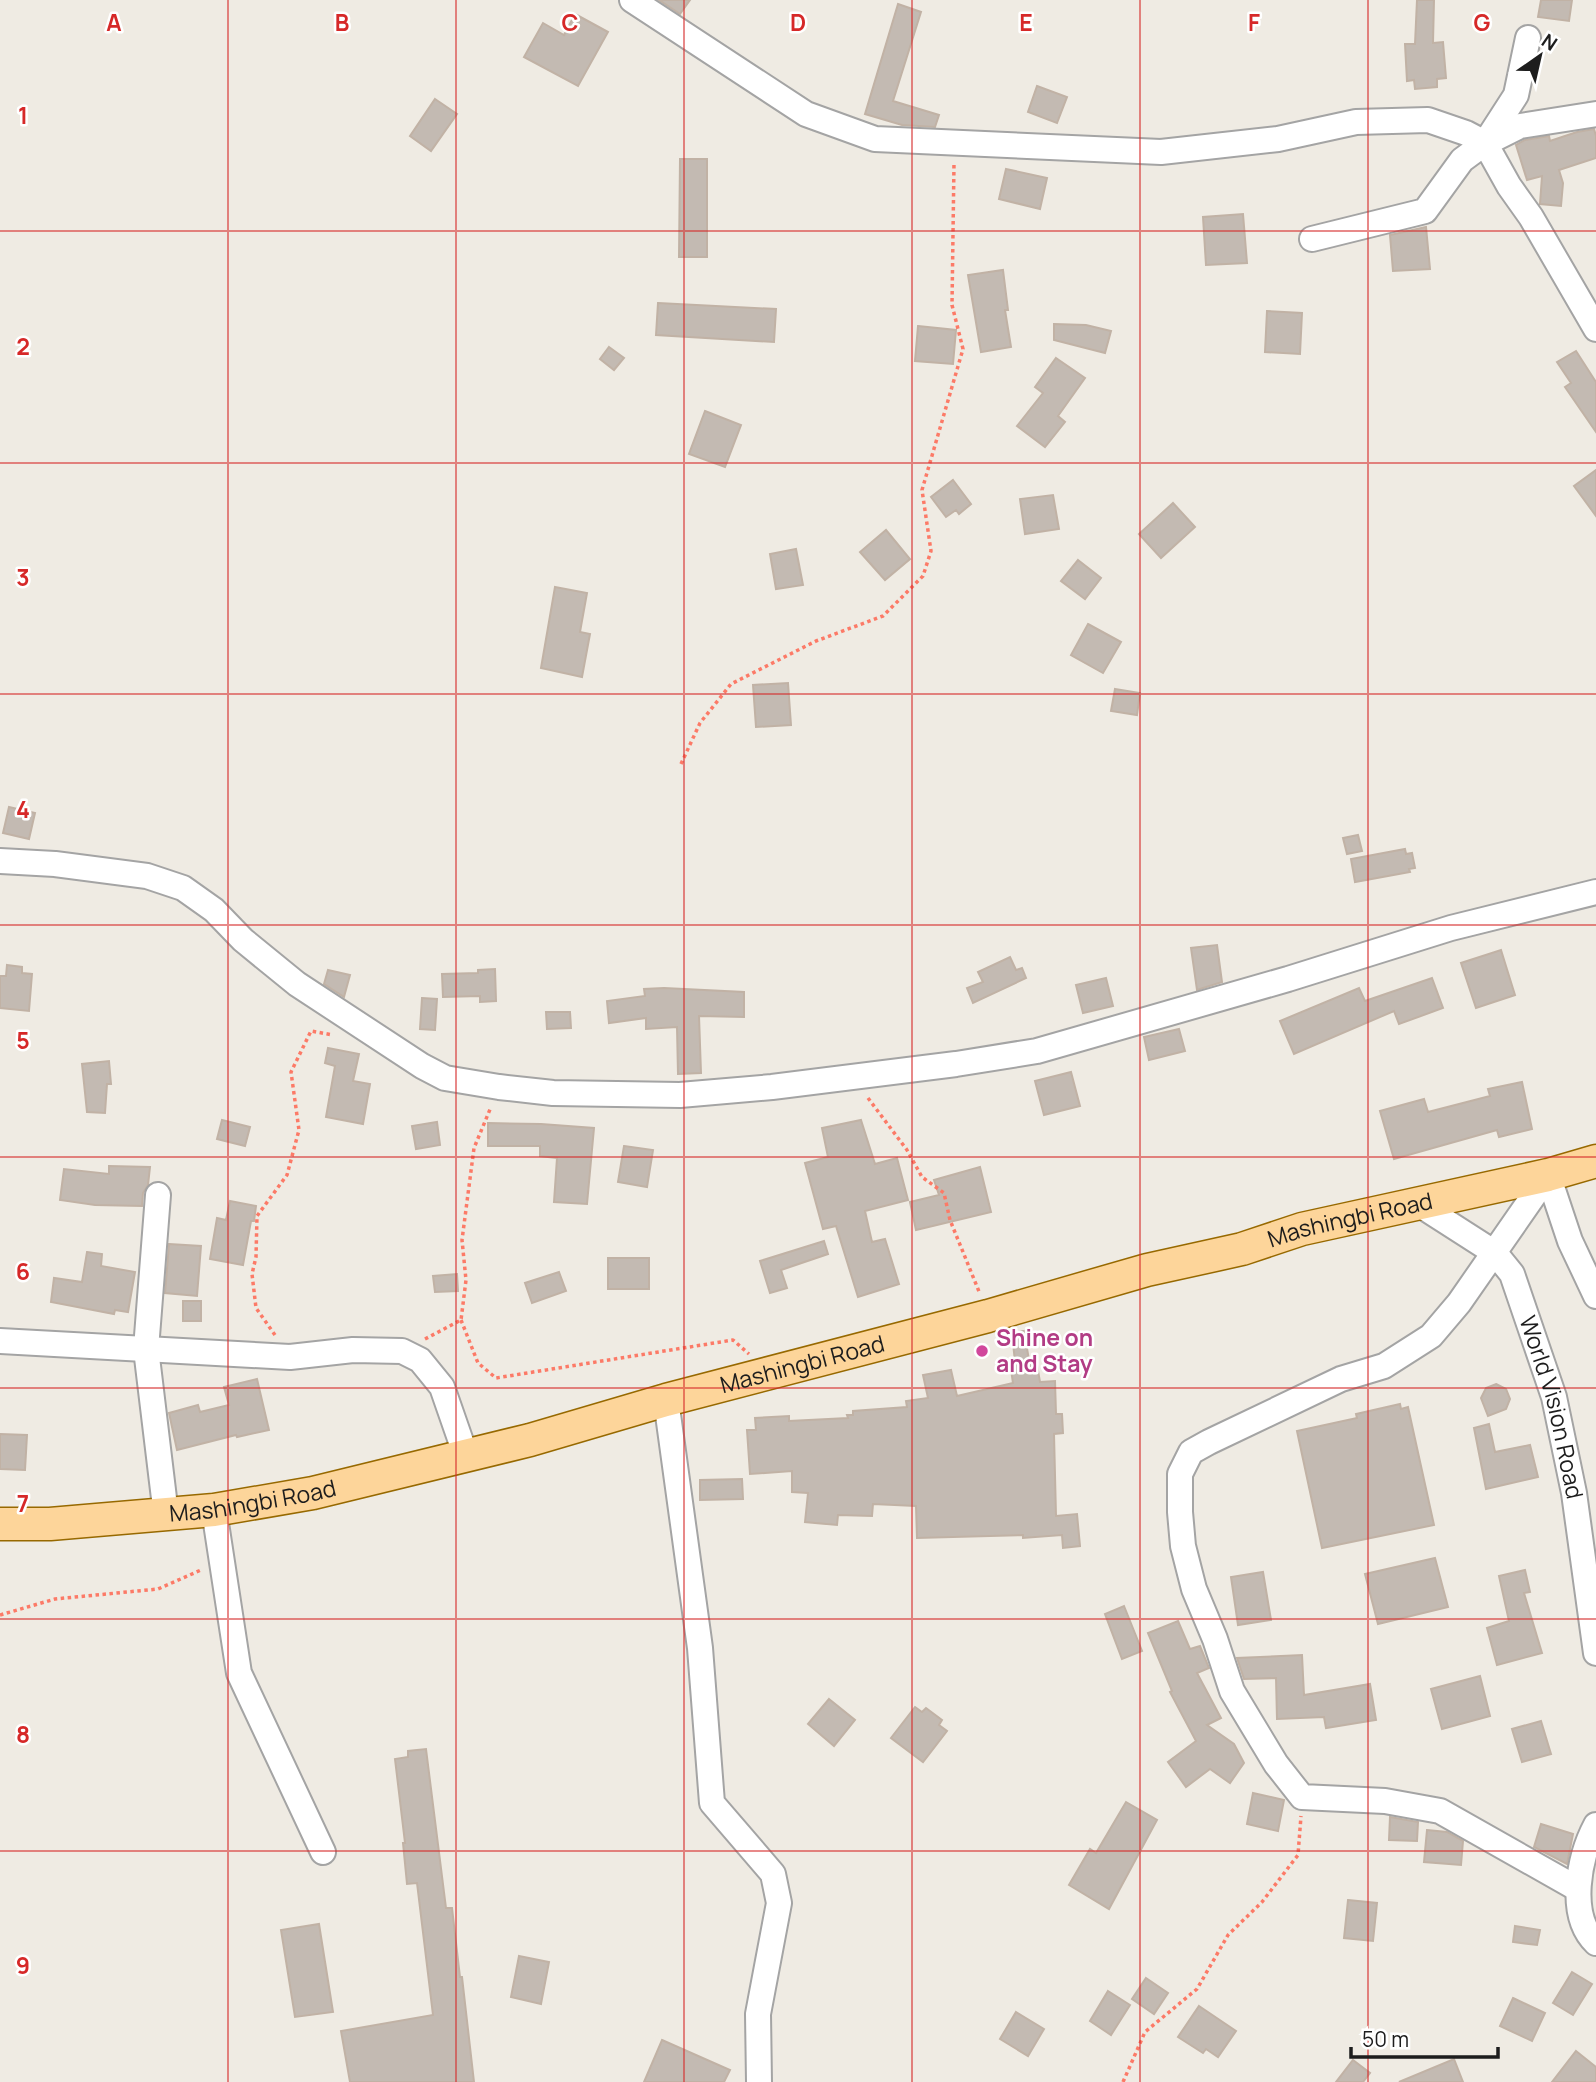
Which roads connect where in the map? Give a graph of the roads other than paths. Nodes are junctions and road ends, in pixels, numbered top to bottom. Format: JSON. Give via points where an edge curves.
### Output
{"nodes":[{"id":1,"x":632,"y":0,"type":"edge"},
{"id":2,"x":1528,"y":38,"type":"dead end"},
{"id":3,"x":1596,"y":114,"type":"edge"},
{"id":4,"x":1485,"y":143,"type":"junction"},
{"id":5,"x":1312,"y":239,"type":"dead end"},
{"id":6,"x":1596,"y":329,"type":"edge"},
{"id":7,"x":0,"y":862,"type":"edge"},
{"id":8,"x":1596,"y":892,"type":"edge"},
{"id":9,"x":1596,"y":1161,"type":"edge"},
{"id":10,"x":1548,"y":1175,"type":"junction"},
{"id":11,"x":158,"y":1195,"type":"dead end"},
{"id":12,"x":1417,"y":1203,"type":"junction"},
{"id":13,"x":1495,"y":1253,"type":"junction"},
{"id":14,"x":1596,"y":1296,"type":"edge"},
{"id":15,"x":0,"y":1341,"type":"edge"},
{"id":16,"x":146,"y":1349,"type":"junction"},
{"id":17,"x":666,"y":1400,"type":"junction"},
{"id":18,"x":466,"y":1456,"type":"junction"},
{"id":19,"x":214,"y":1510,"type":"junction"},
{"id":20,"x":166,"y":1515,"type":"junction"},
{"id":21,"x":0,"y":1524,"type":"edge"},
{"id":22,"x":1596,"y":1653,"type":"edge"},
{"id":23,"x":1596,"y":1825,"type":"edge"},
{"id":24,"x":323,"y":1852,"type":"dead end"},
{"id":25,"x":1578,"y":1889,"type":"junction"},
{"id":26,"x":1596,"y":1943,"type":"edge"},
{"id":27,"x":759,"y":2082,"type":"edge"}],
"edges":[{"from":1,"to":4,"type":"street","via":[[806,114],[876,139],[1161,152],[1279,139],[1356,122],[1428,120]]},
{"from":2,"to":4,"type":"street","via":[[1516,95]]},
{"from":3,"to":4,"type":"street","via":[[1520,126]]},
{"from":4,"to":5,"type":"street","via":[[1462,160],[1425,211]]},
{"from":4,"to":6,"type":"street"},
{"from":7,"to":8,"type":"street","via":[[147,876],[183,888],[297,984],[422,1066],[445,1078],[554,1093],[680,1095],[1037,1051],[1451,928]]},
{"from":9,"to":10,"type":"main road","name":"Mashingbi Road"},
{"from":10,"to":12,"type":"main road","name":"Mashingbi Road"},
{"from":10,"to":13,"type":"street"},
{"from":10,"to":14,"type":"street","via":[[1570,1241]]},
{"from":11,"to":16,"type":"street"},
{"from":12,"to":13,"type":"street"},
{"from":12,"to":17,"type":"main road","name":"Mashingbi Road","via":[[1147,1270]]},
{"from":13,"to":22,"type":"street","name":"World Vision Road","via":[[1512,1274],[1554,1397],[1574,1493]]},
{"from":13,"to":25,"type":"street","via":[[1431,1336],[1384,1366],[1340,1379],[1191,1452],[1180,1474],[1183,1546],[1232,1691],[1276,1764],[1302,1797],[1385,1801],[1440,1811]]},
{"from":15,"to":16,"type":"street"},
{"from":16,"to":18,"type":"street","via":[[290,1357],[353,1350],[402,1351],[420,1360],[442,1387]]},
{"from":16,"to":20,"type":"street"},
{"from":17,"to":18,"type":"main road","name":"Mashingbi Road"},
{"from":17,"to":27,"type":"street","via":[[700,1648],[712,1803],[773,1874],[779,1903],[758,2014]]},
{"from":18,"to":19,"type":"main road","name":"Mashingbi Road","via":[[313,1493]]},
{"from":19,"to":20,"type":"main road","name":"Mashingbi Road"},
{"from":19,"to":24,"type":"street","via":[[239,1673]]},
{"from":20,"to":21,"type":"main road","name":"Mashingbi Road"},
{"from":23,"to":25,"type":"street"},
{"from":25,"to":26,"type":"street","via":[[1582,1920]]}]}
